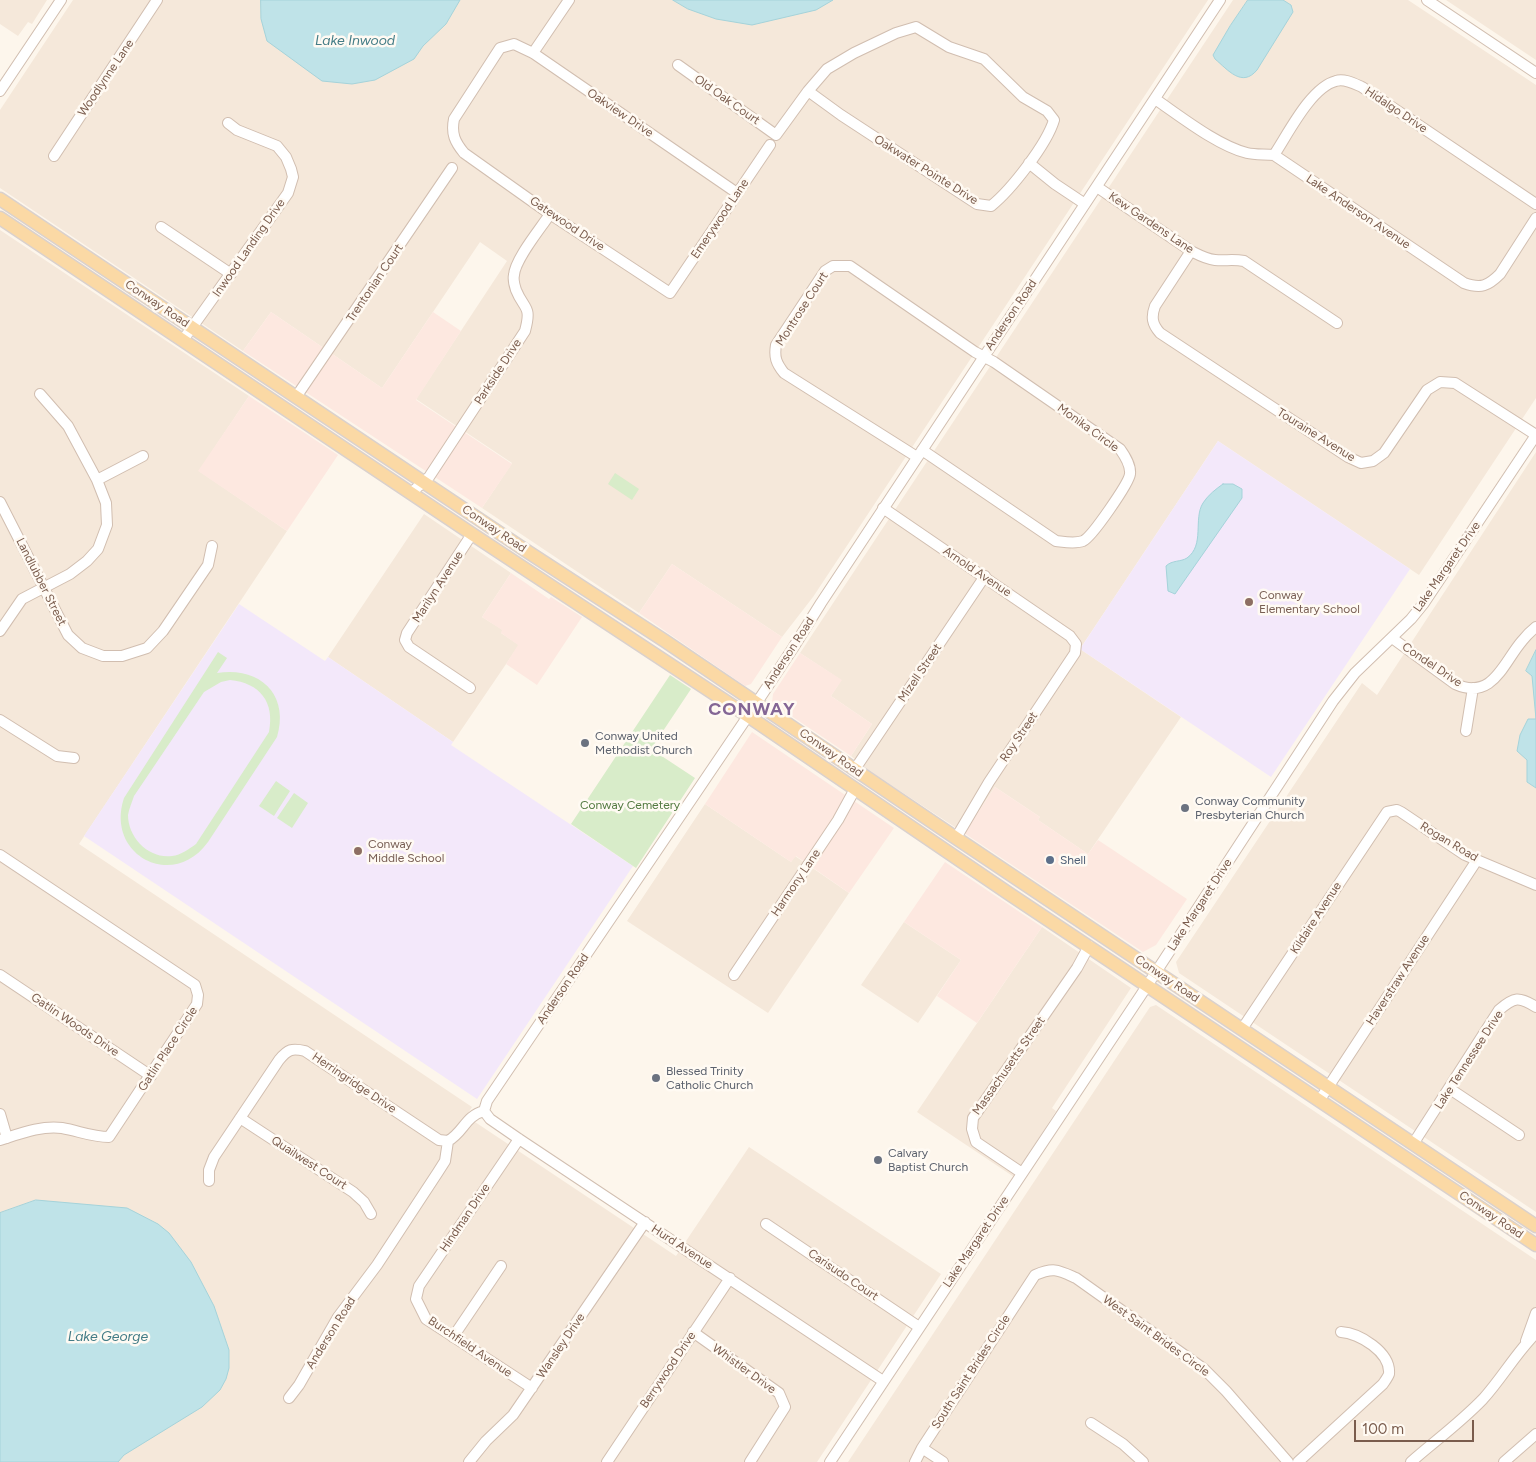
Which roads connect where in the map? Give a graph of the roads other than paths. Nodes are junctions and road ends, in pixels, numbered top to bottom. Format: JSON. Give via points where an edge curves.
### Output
{"nodes":[{"id":1,"x":61,"y":0,"type":"edge"},
{"id":2,"x":157,"y":0,"type":"edge"},
{"id":3,"x":568,"y":0,"type":"edge"},
{"id":4,"x":1220,"y":0,"type":"edge"},
{"id":5,"x":1427,"y":0,"type":"edge"},
{"id":6,"x":532,"y":53,"type":"junction"},
{"id":7,"x":678,"y":65,"type":"dead end"},
{"id":8,"x":1535,"y":70,"type":"edge"},
{"id":9,"x":0,"y":91,"type":"edge"},
{"id":10,"x":808,"y":91,"type":"junction"},
{"id":11,"x":1155,"y":99,"type":"junction"},
{"id":12,"x":228,"y":123,"type":"dead end"},
{"id":13,"x":770,"y":145,"type":"dead end"},
{"id":14,"x":464,"y":154,"type":"joint"},
{"id":15,"x":1274,"y":155,"type":"junction"},
{"id":16,"x":54,"y":156,"type":"dead end"},
{"id":17,"x":1029,"y":163,"type":"junction"},
{"id":18,"x":452,"y":168,"type":"dead end"},
{"id":19,"x":1097,"y":187,"type":"junction"},
{"id":20,"x":737,"y":193,"type":"junction"},
{"id":21,"x":0,"y":198,"type":"edge"},
{"id":22,"x":1085,"y":204,"type":"junction"},
{"id":23,"x":1536,"y":204,"type":"edge"},
{"id":24,"x":550,"y":214,"type":"junction"},
{"id":25,"x":0,"y":218,"type":"edge"},
{"id":26,"x":1536,"y":218,"type":"edge"},
{"id":27,"x":161,"y":227,"type":"dead end"},
{"id":28,"x":1192,"y":251,"type":"junction"},
{"id":29,"x":231,"y":274,"type":"junction"},
{"id":30,"x":670,"y":293,"type":"joint"},
{"id":31,"x":1337,"y":323,"type":"dead end"},
{"id":32,"x":192,"y":327,"type":"junction"},
{"id":33,"x":183,"y":340,"type":"junction"},
{"id":34,"x":984,"y":357,"type":"junction"},
{"id":35,"x":249,"y":384,"type":"junction"},
{"id":36,"x":40,"y":394,"type":"dead end"},
{"id":37,"x":296,"y":397,"type":"junction"},
{"id":38,"x":307,"y":423,"type":"junction"},
{"id":39,"x":1536,"y":435,"type":"edge"},
{"id":40,"x":356,"y":436,"type":"junction"},
{"id":41,"x":919,"y":454,"type":"junction"},
{"id":42,"x":143,"y":456,"type":"dead end"},
{"id":43,"x":97,"y":480,"type":"junction"},
{"id":44,"x":424,"y":482,"type":"junction"},
{"id":45,"x":411,"y":493,"type":"junction"},
{"id":46,"x":1,"y":507,"type":"edge"},
{"id":47,"x":884,"y":508,"type":"junction"},
{"id":48,"x":472,"y":534,"type":"junction"},
{"id":49,"x":212,"y":546,"type":"dead end"},
{"id":50,"x":525,"y":550,"type":"junction"},
{"id":51,"x":984,"y":576,"type":"junction"},
{"id":52,"x":44,"y":587,"type":"junction"},
{"id":53,"x":611,"y":606,"type":"junction"},
{"id":54,"x":597,"y":616,"type":"junction"},
{"id":55,"x":1536,"y":627,"type":"edge"},
{"id":56,"x":0,"y":631,"type":"edge"},
{"id":57,"x":1070,"y":636,"type":"joint"},
{"id":58,"x":1392,"y":638,"type":"junction"},
{"id":59,"x":470,"y":688,"type":"dead end"},
{"id":60,"x":1473,"y":688,"type":"junction"},
{"id":61,"x":757,"y":703,"type":"junction"},
{"id":62,"x":748,"y":716,"type":"junction"},
{"id":63,"x":0,"y":720,"type":"edge"},
{"id":64,"x":1466,"y":731,"type":"dead end"},
{"id":65,"x":74,"y":758,"type":"dead end"},
{"id":66,"x":855,"y":770,"type":"junction"},
{"id":67,"x":855,"y":789,"type":"junction"},
{"id":68,"x":894,"y":797,"type":"junction"},
{"id":69,"x":1392,"y":810,"type":"joint"},
{"id":70,"x":956,"y":838,"type":"junction"},
{"id":71,"x":0,"y":855,"type":"edge"},
{"id":72,"x":1478,"y":860,"type":"junction"},
{"id":73,"x":1536,"y":885,"type":"edge"},
{"id":74,"x":1089,"y":946,"type":"junction"},
{"id":75,"x":1156,"y":972,"type":"junction"},
{"id":76,"x":0,"y":975,"type":"edge"},
{"id":77,"x":734,"y":975,"type":"dead end"},
{"id":78,"x":1147,"y":985,"type":"junction"},
{"id":79,"x":1536,"y":1006,"type":"edge"},
{"id":80,"x":1242,"y":1030,"type":"junction"},
{"id":81,"x":150,"y":1076,"type":"junction"},
{"id":82,"x":1328,"y":1087,"type":"junction"},
{"id":83,"x":1450,"y":1089,"type":"junction"},
{"id":84,"x":1319,"y":1101,"type":"junction"},
{"id":85,"x":484,"y":1111,"type":"junction"},
{"id":86,"x":0,"y":1114,"type":"edge"},
{"id":87,"x":240,"y":1118,"type":"junction"},
{"id":88,"x":1519,"y":1135,"type":"dead end"},
{"id":89,"x":4,"y":1139,"type":"edge"},
{"id":90,"x":519,"y":1139,"type":"junction"},
{"id":91,"x":448,"y":1141,"type":"junction"},
{"id":92,"x":1413,"y":1144,"type":"junction"},
{"id":93,"x":1022,"y":1173,"type":"junction"},
{"id":94,"x":209,"y":1181,"type":"dead end"},
{"id":95,"x":371,"y":1214,"type":"dead end"},
{"id":96,"x":645,"y":1222,"type":"junction"},
{"id":97,"x":766,"y":1224,"type":"dead end"},
{"id":98,"x":1536,"y":1226,"type":"edge"},
{"id":99,"x":1536,"y":1245,"type":"edge"},
{"id":100,"x":501,"y":1266,"type":"dead end"},
{"id":101,"x":730,"y":1278,"type":"junction"},
{"id":102,"x":1029,"y":1284,"type":"joint"},
{"id":103,"x":416,"y":1299,"type":"joint"},
{"id":104,"x":1536,"y":1313,"type":"edge"},
{"id":105,"x":919,"y":1327,"type":"junction"},
{"id":106,"x":693,"y":1332,"type":"junction"},
{"id":107,"x":1341,"y":1332,"type":"dead end"},
{"id":108,"x":1536,"y":1333,"type":"edge"},
{"id":109,"x":453,"y":1337,"type":"junction"},
{"id":110,"x":1525,"y":1345,"type":"junction"},
{"id":111,"x":883,"y":1381,"type":"junction"},
{"id":112,"x":532,"y":1388,"type":"junction"},
{"id":113,"x":289,"y":1398,"type":"dead end"},
{"id":114,"x":1091,"y":1423,"type":"dead end"},
{"id":115,"x":1536,"y":1434,"type":"edge"},
{"id":116,"x":922,"y":1448,"type":"junction"},
{"id":117,"x":469,"y":1462,"type":"edge"},
{"id":118,"x":607,"y":1462,"type":"edge"},
{"id":119,"x":750,"y":1462,"type":"edge"},
{"id":120,"x":830,"y":1462,"type":"edge"},
{"id":121,"x":915,"y":1462,"type":"edge"},
{"id":122,"x":944,"y":1462,"type":"edge"},
{"id":123,"x":1143,"y":1462,"type":"edge"},
{"id":124,"x":1288,"y":1462,"type":"edge"},
{"id":125,"x":1298,"y":1462,"type":"edge"},
{"id":126,"x":1411,"y":1462,"type":"edge"},
{"id":127,"x":1504,"y":1462,"type":"edge"}],
"edges":[{"from":1,"to":9,"type":"street"},
{"from":2,"to":16,"type":"street","name":"Woodlynne Lane"},
{"from":3,"to":6,"type":"street"},
{"from":4,"to":11,"type":"street","name":"Anderson Road"},
{"from":5,"to":8,"type":"street"},
{"from":6,"to":14,"type":"street","name":"Oakview Drive","via":[[514,44],[500,48],[454,119],[455,141]]},
{"from":6,"to":20,"type":"street","name":"Oakview Drive"},
{"from":7,"to":10,"type":"street","name":"Old Oak Court","via":[[776,134]]},
{"from":10,"to":17,"type":"street","name":"Oakwater Pointe Drive","via":[[841,116],[978,204],[991,206]]},
{"from":10,"to":17,"type":"street","via":[[827,69],[862,49],[916,26],[949,47],[984,59],[1023,97],[1054,120]]},
{"from":11,"to":15,"type":"street","name":"Lake Anderson Avenue","via":[[1232,148]]},
{"from":11,"to":19,"type":"street","name":"Anderson Road"},
{"from":12,"to":29,"type":"street","name":"Inwood Landing Drive","via":[[237,130],[277,146],[286,157],[293,177],[288,192]]},
{"from":13,"to":20,"type":"street","name":"Emerywood Lane"},
{"from":14,"to":24,"type":"street","name":"Gatewood Drive"},
{"from":15,"to":23,"type":"street","name":"Hidalgo Drive","via":[[1313,96],[1337,80],[1350,82]]},
{"from":15,"to":26,"type":"street","name":"Lake Anderson Avenue","via":[[1464,283],[1475,287],[1485,286],[1500,274]]},
{"from":17,"to":22,"type":"street"},
{"from":18,"to":37,"type":"street","name":"Trentonian Court"},
{"from":19,"to":22,"type":"street","name":"Anderson Road"},
{"from":19,"to":28,"type":"street","name":"Kew Gardens Lane"},
{"from":20,"to":30,"type":"street","name":"Emerywood Lane"},
{"from":21,"to":32,"type":"main road","name":"Conway Road"},
{"from":22,"to":34,"type":"street","name":"Anderson Road"},
{"from":24,"to":30,"type":"street","name":"Gatewood Drive"},
{"from":24,"to":44,"type":"street","name":"Parkside Drive","via":[[518,261],[513,275],[516,290],[527,307],[526,331]]},
{"from":25,"to":33,"type":"main road","name":"Conway Road"},
{"from":27,"to":29,"type":"street"},
{"from":28,"to":31,"type":"street","name":"Kew Gardens Lane","via":[[1215,260],[1244,261]]},
{"from":28,"to":39,"type":"street","name":"Touraine Avenue","via":[[1155,306],[1152,316],[1160,333],[1348,458],[1361,463],[1373,461],[1384,453],[1427,390],[1440,382],[1456,384]]},
{"from":29,"to":32,"type":"street","name":"Inwood Landing Drive"},
{"from":32,"to":33,"type":"street","name":"Inwood Landing Drive"},
{"from":32,"to":37,"type":"main road","name":"Conway Road"},
{"from":33,"to":35,"type":"main road","name":"Conway Road"},
{"from":34,"to":41,"type":"street","name":"Anderson Road"},
{"from":34,"to":41,"type":"street","name":"Monika Circle","via":[[1120,449],[1130,473],[1126,485],[1084,540],[1072,543],[1056,541]]},
{"from":34,"to":41,"type":"street","name":"Montrose Court","via":[[850,266],[842,264],[825,271],[776,345],[777,364],[784,373]]},
{"from":35,"to":37,"type":"main road","via":[[281,396]]},
{"from":35,"to":38,"type":"main road","name":"Conway Road"},
{"from":36,"to":43,"type":"street","via":[[68,426]]},
{"from":37,"to":40,"type":"main road","name":"Conway Road"},
{"from":38,"to":40,"type":"main road","via":[[320,422]]},
{"from":38,"to":45,"type":"main road","name":"Conway Road"},
{"from":39,"to":58,"type":"street","name":"Lake Margaret Drive","via":[[1424,603]]},
{"from":40,"to":44,"type":"main road","name":"Conway Road"},
{"from":41,"to":47,"type":"street","name":"Anderson Road"},
{"from":42,"to":43,"type":"street"},
{"from":43,"to":52,"type":"street","via":[[106,503],[106,525],[98,549],[70,574]]},
{"from":44,"to":45,"type":"street","name":"Parkside Drive"},
{"from":44,"to":50,"type":"main road","name":"Conway Road"},
{"from":45,"to":48,"type":"main road","name":"Conway Road"},
{"from":46,"to":52,"type":"street","name":"Landlubber Street"},
{"from":47,"to":51,"type":"street","name":"Arnold Avenue"},
{"from":47,"to":61,"type":"street","name":"Anderson Road"},
{"from":48,"to":50,"type":"main road","via":[[481,532]]},
{"from":48,"to":54,"type":"main road","name":"Conway Road"},
{"from":48,"to":59,"type":"street","name":"Marilyn Avenue","via":[[405,640],[409,647]]},
{"from":49,"to":52,"type":"street","name":"Landlubber Street","via":[[208,565],[163,631],[147,648],[122,656],[103,656],[82,648],[68,635]]},
{"from":50,"to":53,"type":"main road","name":"Conway Road"},
{"from":51,"to":57,"type":"street","name":"Arnold Avenue"},
{"from":51,"to":66,"type":"street","name":"Mizell Street"},
{"from":52,"to":56,"type":"street","via":[[22,599]]},
{"from":53,"to":54,"type":"street"},
{"from":53,"to":61,"type":"main road","name":"Conway Road"},
{"from":54,"to":62,"type":"main road","name":"Conway Road"},
{"from":55,"to":60,"type":"street","name":"Condel Drive","via":[[1522,640],[1497,678],[1487,685]]},
{"from":57,"to":70,"type":"street","name":"Roy Street","via":[[1076,644],[1075,653],[989,782]]},
{"from":58,"to":60,"type":"street","name":"Condel Drive","via":[[1455,684]]},
{"from":58,"to":75,"type":"street","name":"Lake Margaret Drive","via":[[1355,673],[1333,701]]},
{"from":60,"to":64,"type":"street"},
{"from":61,"to":62,"type":"street","name":"Anderson Road"},
{"from":61,"to":66,"type":"main road","name":"Conway Road"},
{"from":62,"to":67,"type":"main road","name":"Conway Road"},
{"from":62,"to":85,"type":"street","name":"Anderson Road","via":[[491,1095]]},
{"from":63,"to":65,"type":"street","via":[[57,756]]},
{"from":66,"to":68,"type":"main road","name":"Conway Road"},
{"from":67,"to":68,"type":"main road"},
{"from":67,"to":74,"type":"main road","name":"Conway Road"},
{"from":67,"to":77,"type":"street","name":"Harmony Lane","via":[[838,820]]},
{"from":68,"to":70,"type":"main road","name":"Conway Road"},
{"from":69,"to":72,"type":"street","name":"Rogan Road","via":[[1401,812],[1465,855]]},
{"from":69,"to":80,"type":"street","name":"Kildaire Avenue","via":[[1383,816]]},
{"from":70,"to":75,"type":"main road","name":"Conway Road"},
{"from":71,"to":81,"type":"street","name":"Gatlin Place Circle","via":[[194,986],[197,1004]]},
{"from":72,"to":73,"type":"street","name":"Rogan Road"},
{"from":72,"to":82,"type":"street","name":"Haverstraw Avenue"},
{"from":74,"to":78,"type":"main road","name":"Conway Road"},
{"from":74,"to":93,"type":"street","name":"Massachusetts Street","via":[[973,1118],[976,1142]]},
{"from":75,"to":78,"type":"street","name":"Lake Margaret Drive"},
{"from":75,"to":80,"type":"main road","name":"Conway Road"},
{"from":76,"to":81,"type":"street","name":"Gatlin Woods Drive"},
{"from":78,"to":84,"type":"main road","name":"Conway Road"},
{"from":78,"to":93,"type":"street","name":"Lake Margaret Drive"},
{"from":79,"to":83,"type":"street","name":"Lake Tennessee Drive","via":[[1524,999],[1511,1000],[1500,1010]]},
{"from":80,"to":82,"type":"main road","name":"Conway Road"},
{"from":81,"to":89,"type":"street","name":"Gatlin Place Circle","via":[[109,1138],[61,1128],[40,1129]]},
{"from":82,"to":84,"type":"street","name":"Haverstraw Avenue"},
{"from":82,"to":92,"type":"main road","name":"Conway Road"},
{"from":83,"to":88,"type":"street"},
{"from":83,"to":92,"type":"street","name":"Lake Tennessee Drive"},
{"from":84,"to":99,"type":"main road","name":"Conway Road"},
{"from":85,"to":90,"type":"street","name":"Hurd Avenue"},
{"from":85,"to":91,"type":"street","name":"Anderson Road","via":[[475,1113]]},
{"from":86,"to":89,"type":"street"},
{"from":87,"to":91,"type":"street","name":"Herringridge Drive","via":[[278,1060],[294,1048],[306,1051],[439,1140]]},
{"from":87,"to":94,"type":"street","name":"Herringridge Drive","via":[[214,1157]]},
{"from":87,"to":95,"type":"street","name":"Quailwest Court","via":[[353,1192]]},
{"from":90,"to":96,"type":"street","name":"Hurd Avenue"},
{"from":90,"to":103,"type":"street","name":"Hindman Drive","via":[[419,1286]]},
{"from":91,"to":113,"type":"street","name":"Anderson Road","via":[[445,1161],[377,1265],[338,1317]]},
{"from":92,"to":98,"type":"main road","name":"Conway Road"},
{"from":93,"to":105,"type":"street","name":"Lake Margaret Drive"},
{"from":96,"to":101,"type":"street","name":"Hurd Avenue"},
{"from":96,"to":112,"type":"street","name":"Wansley Drive"},
{"from":97,"to":105,"type":"street","name":"Carisudo Court"},
{"from":100,"to":109,"type":"street"},
{"from":101,"to":106,"type":"street","name":"Berrywood Drive"},
{"from":101,"to":111,"type":"street","name":"Hurd Avenue"},
{"from":102,"to":116,"type":"street","name":"South Saint Brides Circle"},
{"from":102,"to":124,"type":"street","name":"West Saint Brides Circle","via":[[1035,1275],[1049,1269],[1076,1278],[1204,1369]]},
{"from":103,"to":109,"type":"street","name":"Burchfield Avenue","via":[[426,1319]]},
{"from":104,"to":110,"type":"street"},
{"from":105,"to":111,"type":"street","name":"Lake Margaret Drive"},
{"from":106,"to":118,"type":"street","name":"Berrywood Drive"},
{"from":106,"to":119,"type":"street","name":"Whistler Drive","via":[[779,1393],[785,1407]]},
{"from":107,"to":125,"type":"street","via":[[1356,1335],[1382,1353],[1389,1374],[1383,1384]]},
{"from":108,"to":110,"type":"street"},
{"from":109,"to":112,"type":"street","name":"Burchfield Avenue"},
{"from":110,"to":126,"type":"street","via":[[1477,1405]]},
{"from":111,"to":120,"type":"street","name":"Lake Margaret Drive"},
{"from":112,"to":117,"type":"street","name":"Wansley Drive","via":[[513,1415]]},
{"from":114,"to":123,"type":"street"},
{"from":115,"to":127,"type":"street"},
{"from":116,"to":121,"type":"street","name":"South Saint Brides Circle"},
{"from":116,"to":122,"type":"street"}]}
